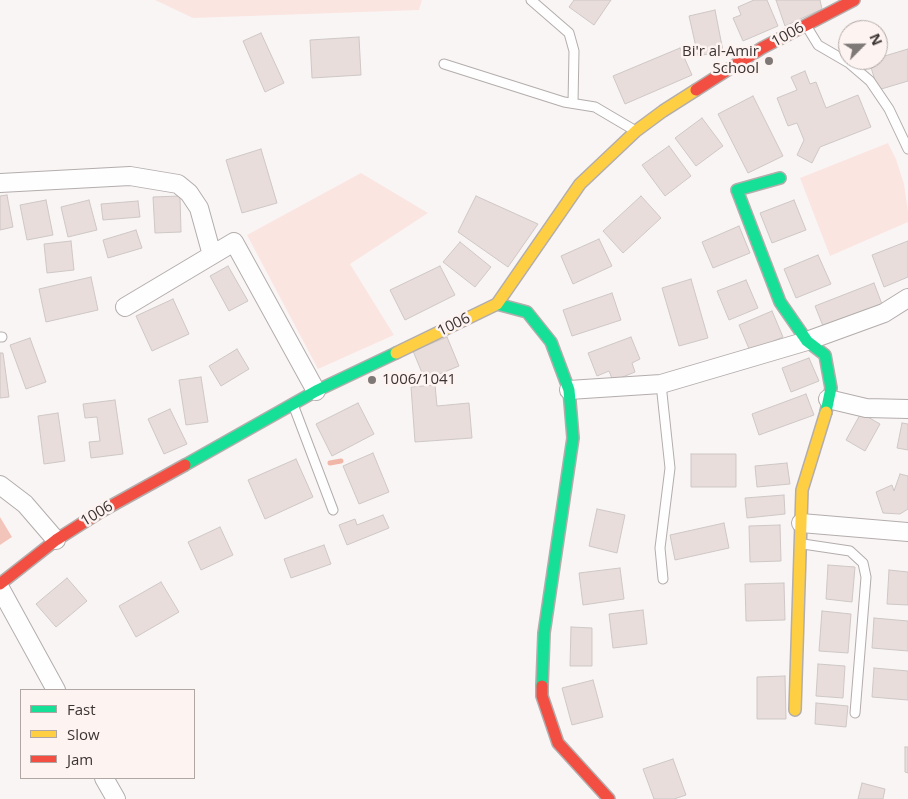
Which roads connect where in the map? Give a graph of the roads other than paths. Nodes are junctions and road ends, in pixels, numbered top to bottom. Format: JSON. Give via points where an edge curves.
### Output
{"nodes":[{"id":1,"x":531,"y":0,"type":"edge"},
{"id":2,"x":854,"y":0,"type":"edge"},
{"id":3,"x":806,"y":24,"type":"junction"},
{"id":4,"x":444,"y":64,"type":"dead end"},
{"id":5,"x":573,"y":103,"type":"junction"},
{"id":6,"x":636,"y":132,"type":"junction"},
{"id":7,"x":908,"y":149,"type":"edge"},
{"id":8,"x":780,"y":178,"type":"dead end"},
{"id":9,"x":0,"y":183,"type":"edge"},
{"id":10,"x":212,"y":255,"type":"junction"},
{"id":11,"x":908,"y":298,"type":"edge"},
{"id":12,"x":496,"y":304,"type":"junction"},
{"id":13,"x":125,"y":307,"type":"dead end"},
{"id":14,"x":807,"y":341,"type":"junction"},
{"id":15,"x":661,"y":384,"type":"junction"},
{"id":16,"x":569,"y":390,"type":"junction"},
{"id":17,"x":316,"y":391,"type":"junction"},
{"id":18,"x":828,"y":399,"type":"junction"},
{"id":19,"x":293,"y":404,"type":"junction"},
{"id":20,"x":908,"y":409,"type":"edge"},
{"id":21,"x":0,"y":485,"type":"edge"},
{"id":22,"x":334,"y":510,"type":"dead end"},
{"id":23,"x":801,"y":522,"type":"junction"},
{"id":24,"x":908,"y":532,"type":"edge"},
{"id":25,"x":56,"y":540,"type":"junction"},
{"id":26,"x":800,"y":544,"type":"junction"},
{"id":27,"x":663,"y":579,"type":"dead end"},
{"id":28,"x":0,"y":584,"type":"edge"},
{"id":29,"x":0,"y":588,"type":"edge"},
{"id":30,"x":55,"y":689,"type":"edge"},
{"id":31,"x":795,"y":710,"type":"dead end"},
{"id":32,"x":856,"y":713,"type":"dead end"},
{"id":33,"x":105,"y":779,"type":"edge"},
{"id":34,"x":116,"y":799,"type":"edge"},
{"id":35,"x":609,"y":799,"type":"edge"}],
"edges":[{"from":1,"to":5,"type":"lane","via":[[569,34],[574,51]]},
{"from":2,"to":3,"type":"street","name":"1006"},
{"from":3,"to":6,"type":"street","name":"1006","via":[[762,48]]},
{"from":3,"to":7,"type":"lane","via":[[818,45],[849,62],[870,81],[889,109]]},
{"from":4,"to":5,"type":"lane"},
{"from":5,"to":6,"type":"lane","via":[[595,108]]},
{"from":6,"to":12,"type":"street","name":"1006","via":[[580,184]]},
{"from":8,"to":14,"type":"street","via":[[737,190],[780,302]]},
{"from":9,"to":10,"type":"street","via":[[130,176],[178,184],[189,193],[198,208]]},
{"from":10,"to":13,"type":"street"},
{"from":10,"to":17,"type":"street","via":[[234,242]]},
{"from":11,"to":14,"type":"street","via":[[884,313]]},
{"from":12,"to":16,"type":"street","via":[[527,312],[551,342]]},
{"from":12,"to":17,"type":"street","name":"1006"},
{"from":14,"to":15,"type":"street"},
{"from":14,"to":18,"type":"street","via":[[825,355],[831,388]]},
{"from":15,"to":16,"type":"street"},
{"from":15,"to":27,"type":"lane","via":[[670,468],[660,548]]},
{"from":16,"to":35,"type":"street","via":[[572,438],[544,633],[542,696],[558,743]]},
{"from":17,"to":19,"type":"street","name":"1006"},
{"from":18,"to":20,"type":"street","via":[[866,408]]},
{"from":18,"to":23,"type":"street","via":[[802,490]]},
{"from":19,"to":22,"type":"lane"},
{"from":19,"to":25,"type":"street","name":"1006"},
{"from":21,"to":25,"type":"street","via":[[25,504]]},
{"from":23,"to":24,"type":"street"},
{"from":23,"to":26,"type":"street"},
{"from":25,"to":28,"type":"street","name":"1006"},
{"from":26,"to":31,"type":"street"},
{"from":26,"to":32,"type":"lane","via":[[850,551],[863,563],[866,577]]},
{"from":29,"to":30,"type":"street"},
{"from":33,"to":34,"type":"street"}]}
